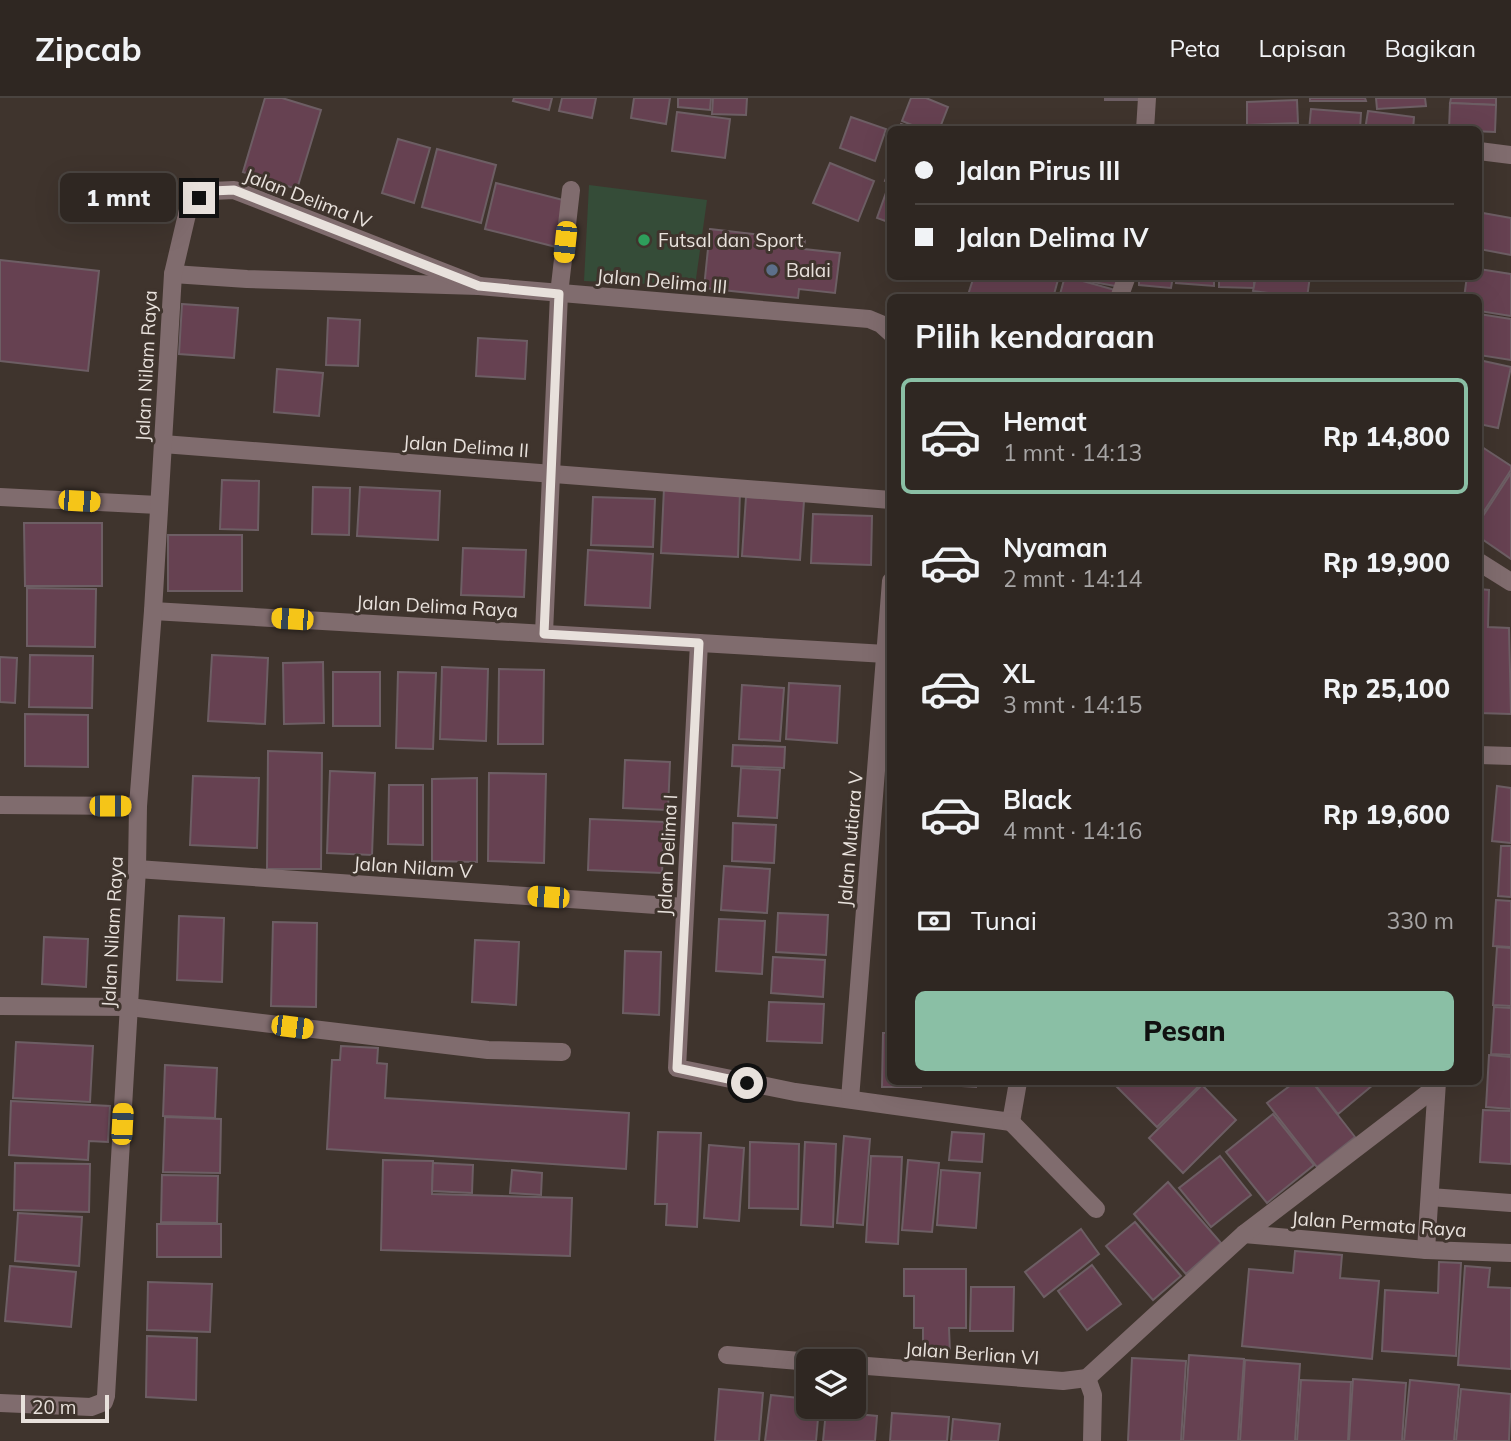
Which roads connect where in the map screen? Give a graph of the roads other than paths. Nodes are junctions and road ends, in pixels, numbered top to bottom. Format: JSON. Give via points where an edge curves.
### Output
{"nodes":[{"id":1,"x":1147,"y":98,"type":"edge"},
{"id":2,"x":1145,"y":126,"type":"edge"},
{"id":3,"x":1482,"y":151,"type":"edge"},
{"id":4,"x":1511,"y":155,"type":"edge"},
{"id":5,"x":571,"y":190,"type":"dead end"},
{"id":6,"x":173,"y":274,"type":"junction"},
{"id":7,"x":479,"y":286,"type":"junction"},
{"id":8,"x":559,"y":294,"type":"junction"},
{"id":9,"x":887,"y":329,"type":"edge"},
{"id":10,"x":163,"y":444,"type":"junction"},
{"id":11,"x":552,"y":474,"type":"junction"},
{"id":12,"x":0,"y":497,"type":"edge"},
{"id":13,"x":887,"y":500,"type":"edge"},
{"id":14,"x":158,"y":505,"type":"junction"},
{"id":15,"x":1482,"y":564,"type":"edge"},
{"id":16,"x":1511,"y":582,"type":"edge"},
{"id":17,"x":153,"y":611,"type":"junction"},
{"id":18,"x":544,"y":634,"type":"junction"},
{"id":19,"x":887,"y":639,"type":"edge"},
{"id":20,"x":699,"y":643,"type":"junction"},
{"id":21,"x":886,"y":654,"type":"junction"},
{"id":22,"x":886,"y":711,"type":"edge"},
{"id":23,"x":1482,"y":755,"type":"edge"},
{"id":24,"x":1511,"y":756,"type":"edge"},
{"id":25,"x":0,"y":805,"type":"edge"},
{"id":26,"x":138,"y":806,"type":"junction"},
{"id":27,"x":137,"y":869,"type":"junction"},
{"id":28,"x":685,"y":907,"type":"junction"},
{"id":29,"x":0,"y":1006,"type":"edge"},
{"id":30,"x":129,"y":1007,"type":"junction"},
{"id":31,"x":562,"y":1052,"type":"dead end"},
{"id":32,"x":1020,"y":1085,"type":"edge"},
{"id":33,"x":1435,"y":1085,"type":"edge"},
{"id":34,"x":1436,"y":1085,"type":"edge"},
{"id":35,"x":850,"y":1099,"type":"junction"},
{"id":36,"x":1011,"y":1122,"type":"junction"},
{"id":37,"x":1430,"y":1198,"type":"junction"},
{"id":38,"x":1511,"y":1203,"type":"edge"},
{"id":39,"x":1096,"y":1209,"type":"dead end"},
{"id":40,"x":1244,"y":1234,"type":"junction"},
{"id":41,"x":1426,"y":1250,"type":"junction"},
{"id":42,"x":1511,"y":1253,"type":"edge"},
{"id":43,"x":727,"y":1355,"type":"dead end"},
{"id":44,"x":796,"y":1361,"type":"edge"},
{"id":45,"x":866,"y":1366,"type":"edge"},
{"id":46,"x":1087,"y":1378,"type":"junction"},
{"id":47,"x":0,"y":1404,"type":"edge"},
{"id":48,"x":1092,"y":1441,"type":"edge"}],
"edges":[{"from":1,"to":2,"type":"street"},
{"from":3,"to":4,"type":"street"},
{"from":5,"to":8,"type":"street"},
{"from":6,"to":7,"type":"street","name":"Jalan Delima III"},
{"from":6,"to":7,"type":"street","name":"Jalan Delima IV","via":[[188,210],[212,191],[234,190]]},
{"from":6,"to":10,"type":"street","name":"Jalan Nilam Raya"},
{"from":7,"to":8,"type":"street","name":"Jalan Delima III"},
{"from":8,"to":9,"type":"street","name":"Jalan Delima III","via":[[869,319]]},
{"from":8,"to":11,"type":"street"},
{"from":10,"to":11,"type":"street","name":"Jalan Delima II"},
{"from":10,"to":14,"type":"street","name":"Jalan Nilam Raya"},
{"from":11,"to":13,"type":"street","name":"Jalan Delima II"},
{"from":11,"to":18,"type":"street"},
{"from":12,"to":14,"type":"street"},
{"from":14,"to":17,"type":"street","name":"Jalan Nilam Raya"},
{"from":15,"to":16,"type":"street"},
{"from":17,"to":18,"type":"street","name":"Jalan Delima Raya"},
{"from":17,"to":26,"type":"street","name":"Jalan Nilam Raya"},
{"from":18,"to":20,"type":"street","name":"Jalan Delima Raya"},
{"from":19,"to":21,"type":"street","name":"Jalan Mutiara V"},
{"from":20,"to":21,"type":"street","name":"Jalan Delima Raya"},
{"from":20,"to":28,"type":"street","name":"Jalan Delima I"},
{"from":21,"to":22,"type":"street","name":"Jalan Mutiara V"},
{"from":22,"to":35,"type":"street","name":"Jalan Mutiara V"},
{"from":23,"to":24,"type":"street"},
{"from":25,"to":26,"type":"street"},
{"from":26,"to":27,"type":"street","name":"Jalan Nilam Raya"},
{"from":27,"to":28,"type":"street","name":"Jalan Nilam V"},
{"from":27,"to":30,"type":"street","name":"Jalan Nilam Raya"},
{"from":28,"to":35,"type":"street","name":"Jalan Delima I","via":[[677,1068]]},
{"from":29,"to":30,"type":"street"},
{"from":30,"to":31,"type":"street","via":[[488,1050]]},
{"from":30,"to":47,"type":"street","name":"Jalan Nilam Raya","via":[[107,1396],[91,1407]]},
{"from":32,"to":36,"type":"street"},
{"from":33,"to":40,"type":"street"},
{"from":34,"to":37,"type":"street"},
{"from":35,"to":36,"type":"street"},
{"from":36,"to":39,"type":"street"},
{"from":37,"to":38,"type":"street","name":"Jalan Permata Raya"},
{"from":37,"to":41,"type":"street"},
{"from":40,"to":41,"type":"street","name":"Jalan Permata Raya"},
{"from":40,"to":46,"type":"street"},
{"from":41,"to":42,"type":"street","name":"Jalan Permata Raya"},
{"from":43,"to":44,"type":"street"},
{"from":45,"to":46,"type":"street","name":"Jalan Berlian VI","via":[[1063,1381]]},
{"from":46,"to":48,"type":"street","via":[[1093,1395]]}]}
